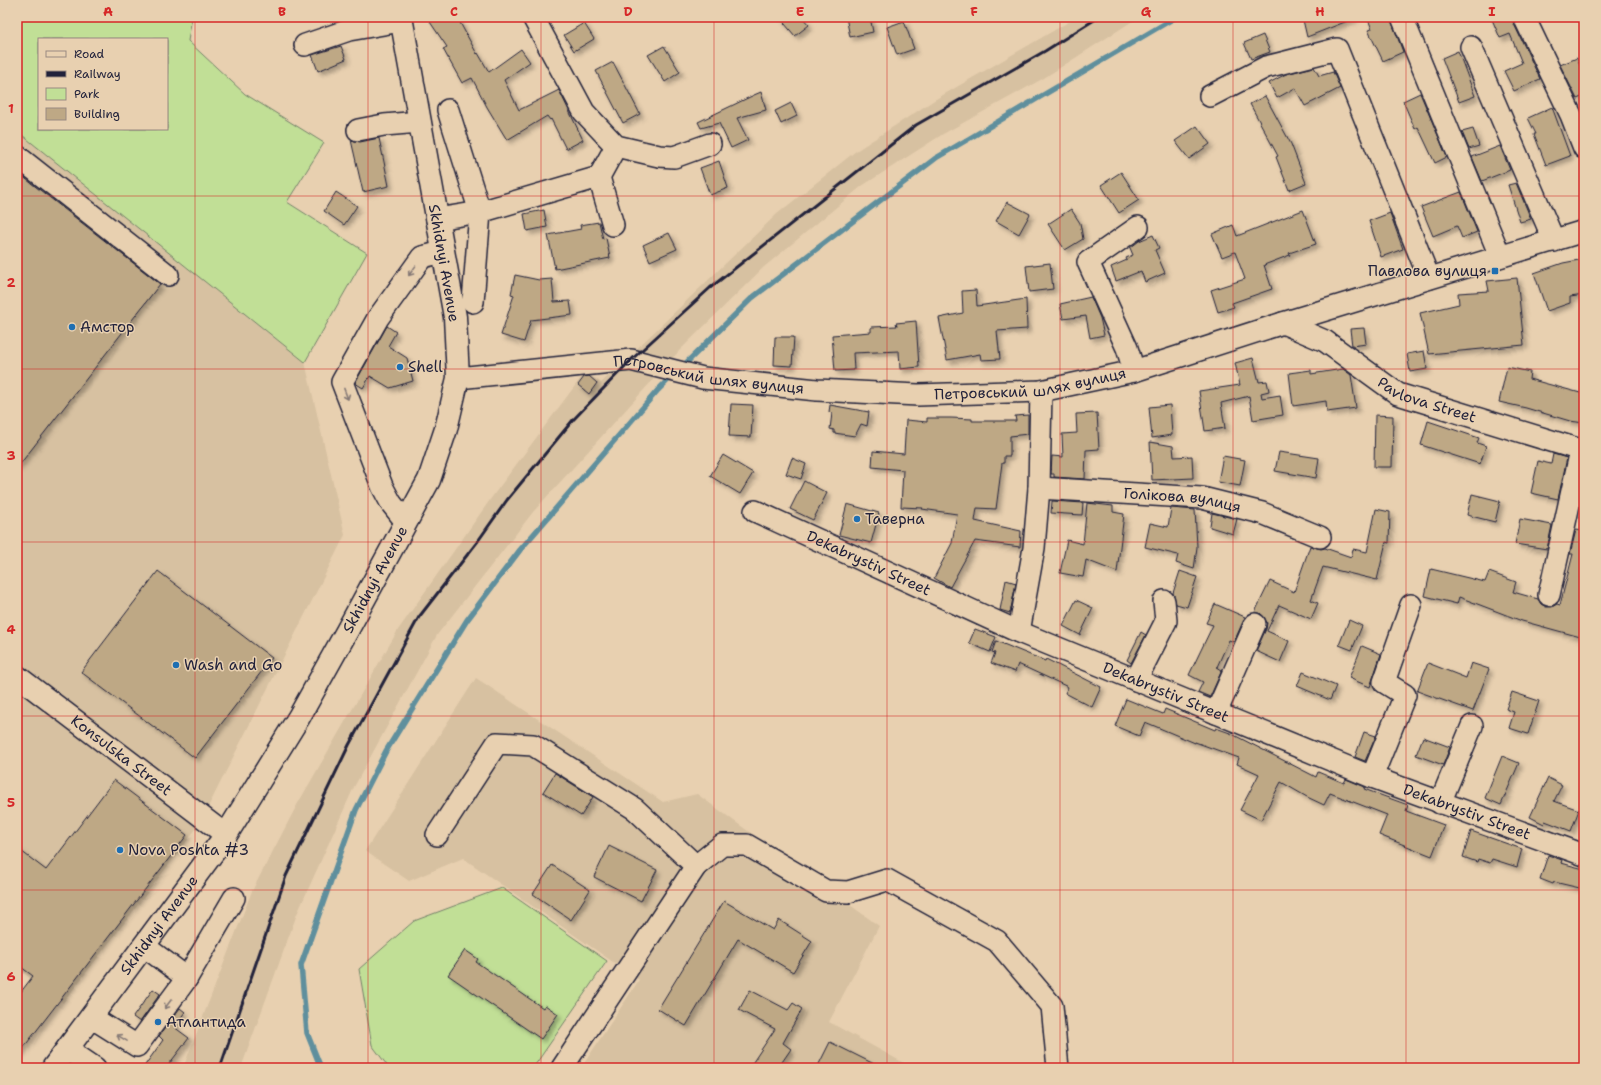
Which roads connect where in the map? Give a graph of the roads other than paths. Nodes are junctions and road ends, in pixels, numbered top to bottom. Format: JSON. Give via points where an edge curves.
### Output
{"nodes":[{"id":1,"x":533,"y":17,"type":"edge"},
{"id":2,"x":1402,"y":17,"type":"edge"},
{"id":3,"x":1524,"y":17,"type":"edge"},
{"id":4,"x":401,"y":19,"type":"edge"},
{"id":5,"x":305,"y":45,"type":"dead end"},
{"id":6,"x":1471,"y":47,"type":"dead end"},
{"id":7,"x":1210,"y":96,"type":"dead end"},
{"id":8,"x":448,"y":110,"type":"dead end"},
{"id":9,"x":420,"y":122,"type":"junction"},
{"id":10,"x":358,"y":130,"type":"dead end"},
{"id":11,"x":710,"y":144,"type":"dead end"},
{"id":12,"x":616,"y":146,"type":"junction"},
{"id":13,"x":1584,"y":148,"type":"edge"},
{"id":14,"x":17,"y":156,"type":"edge"},
{"id":15,"x":599,"y":177,"type":"junction"},
{"id":16,"x":480,"y":212,"type":"junction"},
{"id":17,"x":437,"y":220,"type":"junction"},
{"id":18,"x":613,"y":225,"type":"dead end"},
{"id":19,"x":1138,"y":227,"type":"dead end"},
{"id":20,"x":1584,"y":232,"type":"edge"},
{"id":21,"x":1554,"y":241,"type":"junction"},
{"id":22,"x":443,"y":252,"type":"junction"},
{"id":23,"x":1500,"y":256,"type":"junction"},
{"id":24,"x":168,"y":275,"type":"dead end"},
{"id":25,"x":1429,"y":278,"type":"junction"},
{"id":26,"x":473,"y":302,"type":"dead end"},
{"id":27,"x":1282,"y":323,"type":"junction"},
{"id":28,"x":1134,"y":371,"type":"junction"},
{"id":29,"x":458,"y":378,"type":"junction"},
{"id":30,"x":1041,"y":391,"type":"junction"},
{"id":31,"x":1582,"y":450,"type":"edge"},
{"id":32,"x":1039,"y":488,"type":"junction"},
{"id":33,"x":755,"y":511,"type":"dead end"},
{"id":34,"x":406,"y":522,"type":"junction"},
{"id":35,"x":1320,"y":537,"type":"dead end"},
{"id":36,"x":1549,"y":595,"type":"dead end"},
{"id":37,"x":1164,"y":601,"type":"dead end"},
{"id":38,"x":1410,"y":605,"type":"dead end"},
{"id":39,"x":1255,"y":624,"type":"dead end"},
{"id":40,"x":1019,"y":632,"type":"junction"},
{"id":41,"x":17,"y":676,"type":"edge"},
{"id":42,"x":1136,"y":680,"type":"junction"},
{"id":43,"x":1216,"y":713,"type":"junction"},
{"id":44,"x":1472,"y":726,"type":"dead end"},
{"id":45,"x":1372,"y":777,"type":"junction"},
{"id":46,"x":1440,"y":803,"type":"junction"},
{"id":47,"x":226,"y":835,"type":"junction"},
{"id":48,"x":437,"y":835,"type":"dead end"},
{"id":49,"x":1584,"y":855,"type":"edge"},
{"id":50,"x":696,"y":866,"type":"junction"},
{"id":51,"x":234,"y":898,"type":"dead end"},
{"id":52,"x":144,"y":946,"type":"junction"},
{"id":53,"x":187,"y":978,"type":"junction"},
{"id":54,"x":91,"y":1017,"type":"junction"},
{"id":55,"x":67,"y":1049,"type":"junction"},
{"id":56,"x":53,"y":1068,"type":"edge"},
{"id":57,"x":95,"y":1068,"type":"edge"},
{"id":58,"x":562,"y":1068,"type":"edge"},
{"id":59,"x":1058,"y":1068,"type":"edge"}],
"edges":[{"from":1,"to":12,"type":"street","via":[[584,112]]},
{"from":2,"to":23,"type":"street"},
{"from":3,"to":13,"type":"street"},
{"from":4,"to":5,"type":"street","via":[[349,30]]},
{"from":4,"to":9,"type":"main road","name":"Skhidnyi Avenue"},
{"from":6,"to":21,"type":"street"},
{"from":7,"to":25,"type":"street","via":[[1266,67],[1337,49]]},
{"from":8,"to":16,"type":"street"},
{"from":9,"to":10,"type":"street"},
{"from":9,"to":17,"type":"main road","name":"Skhidnyi Avenue"},
{"from":11,"to":12,"type":"street","via":[[674,157]]},
{"from":12,"to":15,"type":"street"},
{"from":14,"to":24,"type":"street"},
{"from":15,"to":16,"type":"street"},
{"from":15,"to":18,"type":"street"},
{"from":16,"to":17,"type":"street"},
{"from":16,"to":26,"type":"street"},
{"from":17,"to":22,"type":"main road","name":"Skhidnyi Avenue"},
{"from":19,"to":28,"type":"street","via":[[1088,262],[1127,348]]},
{"from":20,"to":21,"type":"street","name":"Петровський шлях вулиця"},
{"from":21,"to":23,"type":"street","name":"Петровський шлях вулиця"},
{"from":22,"to":29,"type":"main road","name":"Skhidnyi Avenue","via":[[455,317]]},
{"from":22,"to":34,"type":"street","one_way":true,"via":[[422,257],[378,318],[342,382],[382,486]]},
{"from":23,"to":25,"type":"street","name":"Петровський шлях вулиця"},
{"from":25,"to":27,"type":"street","name":"Петровський шлях вулиця"},
{"from":27,"to":28,"type":"street","name":"Петровський шлях вулиця"},
{"from":27,"to":31,"type":"street","name":"Pavlova Street","via":[[1325,341],[1398,394]]},
{"from":28,"to":30,"type":"street","name":"Петровський шлях вулиця"},
{"from":29,"to":30,"type":"street","name":"Петровський шлях вулиця","via":[[630,360],[703,378],[817,390],[918,395]]},
{"from":29,"to":34,"type":"main road","name":"Skhidnyi Avenue","via":[[446,429],[429,480]]},
{"from":30,"to":32,"type":"street"},
{"from":31,"to":36,"type":"street"},
{"from":32,"to":35,"type":"street","name":"Голікова вулиця","via":[[1202,498],[1262,513]]},
{"from":32,"to":40,"type":"street","via":[[1034,548]]},
{"from":33,"to":40,"type":"street","name":"Dekabrystiv Street"},
{"from":34,"to":47,"type":"main road","name":"Skhidnyi Avenue","via":[[303,710]]},
{"from":37,"to":42,"type":"street","via":[[1166,621]]},
{"from":38,"to":45,"type":"street","via":[[1384,682],[1406,695]]},
{"from":39,"to":43,"type":"street"},
{"from":40,"to":42,"type":"street","name":"Dekabrystiv Street"},
{"from":41,"to":47,"type":"street","name":"Konsulska Street"},
{"from":42,"to":43,"type":"street","name":"Dekabrystiv Street"},
{"from":43,"to":45,"type":"street","name":"Dekabrystiv Street"},
{"from":44,"to":46,"type":"street"},
{"from":45,"to":46,"type":"street","name":"Dekabrystiv Street"},
{"from":46,"to":49,"type":"street","name":"Dekabrystiv Street"},
{"from":47,"to":52,"type":"main road","name":"Skhidnyi Avenue"},
{"from":48,"to":50,"type":"street","via":[[497,743],[533,745],[635,809]]},
{"from":50,"to":58,"type":"street"},
{"from":50,"to":59,"type":"street","via":[[722,845],[747,845],[826,891],[848,892],[887,880],[997,942],[1052,1006]]},
{"from":51,"to":53,"type":"street"},
{"from":52,"to":53,"type":"street"},
{"from":52,"to":54,"type":"main road","name":"Skhidnyi Avenue"},
{"from":53,"to":54,"type":"street","one_way":true,"via":[[137,1046]]},
{"from":54,"to":55,"type":"main road","name":"Skhidnyi Avenue"},
{"from":55,"to":56,"type":"main road","name":"Skhidnyi Avenue"},
{"from":55,"to":57,"type":"street"}]}
